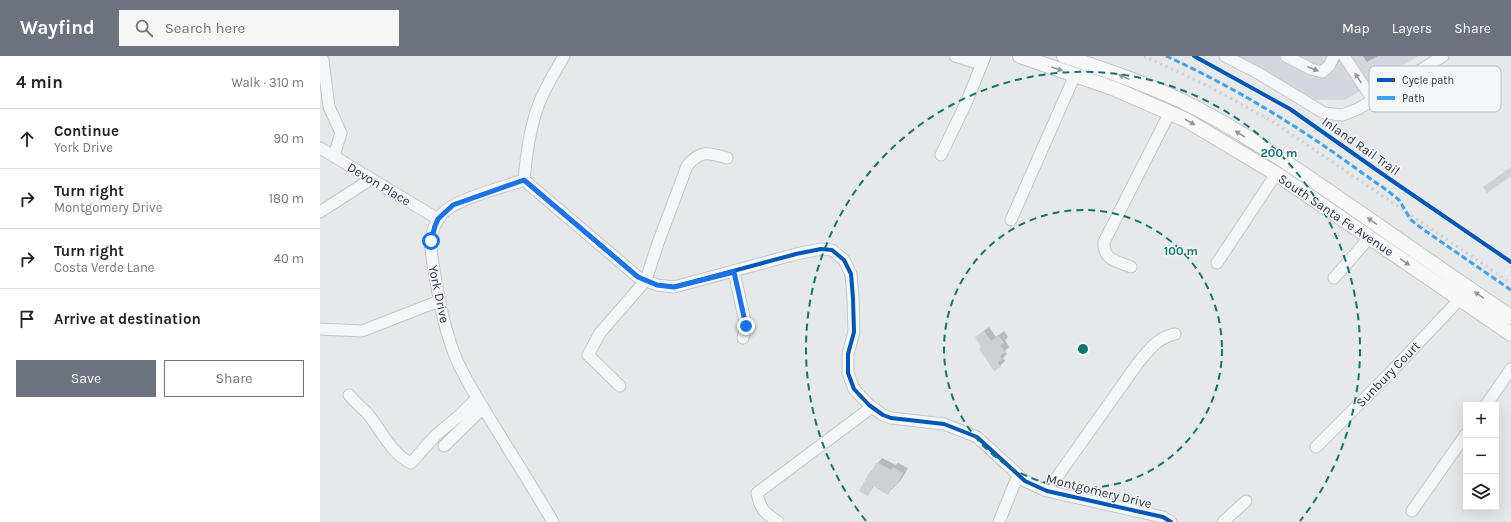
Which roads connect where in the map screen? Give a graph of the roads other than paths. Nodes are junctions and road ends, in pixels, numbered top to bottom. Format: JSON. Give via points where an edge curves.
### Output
{"nodes":[{"id":1,"x":564,"y":56,"type":"edge"},
{"id":2,"x":955,"y":56,"type":"edge"},
{"id":3,"x":976,"y":56,"type":"edge"},
{"id":4,"x":985,"y":56,"type":"edge"},
{"id":5,"x":1020,"y":56,"type":"edge"},
{"id":6,"x":1064,"y":56,"type":"edge"},
{"id":7,"x":1225,"y":56,"type":"edge"},
{"id":8,"x":1286,"y":56,"type":"edge"},
{"id":9,"x":1334,"y":56,"type":"edge"},
{"id":10,"x":1344,"y":56,"type":"edge"},
{"id":11,"x":1443,"y":56,"type":"edge"},
{"id":12,"x":324,"y":58,"type":"edge"},
{"id":13,"x":1427,"y":66,"type":"edge"},
{"id":14,"x":1075,"y":75,"type":"junction"},
{"id":15,"x":1369,"y":94,"type":"edge"},
{"id":16,"x":1369,"y":102,"type":"edge"},
{"id":17,"x":324,"y":107,"type":"edge"},
{"id":18,"x":1170,"y":112,"type":"junction"},
{"id":19,"x":320,"y":148,"type":"edge"},
{"id":20,"x":941,"y":154,"type":"dead end"},
{"id":21,"x":334,"y":156,"type":"junction"},
{"id":22,"x":727,"y":158,"type":"dead end"},
{"id":23,"x":1276,"y":174,"type":"junction"},
{"id":24,"x":371,"y":179,"type":"junction"},
{"id":25,"x":524,"y":180,"type":"junction"},
{"id":26,"x":320,"y":212,"type":"edge"},
{"id":27,"x":438,"y":219,"type":"junction"},
{"id":28,"x":1011,"y":220,"type":"dead end"},
{"id":29,"x":1370,"y":237,"type":"junction"},
{"id":30,"x":1217,"y":263,"type":"dead end"},
{"id":31,"x":1131,"y":267,"type":"dead end"},
{"id":32,"x":734,"y":272,"type":"junction"},
{"id":33,"x":1334,"y":278,"type":"dead end"},
{"id":34,"x":646,"y":280,"type":"junction"},
{"id":35,"x":1459,"y":300,"type":"junction"},
{"id":36,"x":439,"y":301,"type":"junction"},
{"id":37,"x":1511,"y":317,"type":"edge"},
{"id":38,"x":320,"y":329,"type":"edge"},
{"id":39,"x":1175,"y":334,"type":"dead end"},
{"id":40,"x":1511,"y":334,"type":"edge"},
{"id":41,"x":743,"y":338,"type":"dead end"},
{"id":42,"x":1511,"y":369,"type":"edge"},
{"id":43,"x":620,"y":386,"type":"dead end"},
{"id":44,"x":349,"y":395,"type":"dead end"},
{"id":45,"x":477,"y":398,"type":"junction"},
{"id":46,"x":1488,"y":402,"type":"edge"},
{"id":47,"x":872,"y":407,"type":"junction"},
{"id":48,"x":483,"y":408,"type":"junction"},
{"id":49,"x":1463,"y":438,"type":"edge"},
{"id":50,"x":444,"y":446,"type":"dead end"},
{"id":51,"x":1316,"y":447,"type":"dead end"},
{"id":52,"x":1018,"y":475,"type":"junction"},
{"id":53,"x":1047,"y":491,"type":"junction"},
{"id":54,"x":1246,"y":502,"type":"dead end"},
{"id":55,"x":1412,"y":511,"type":"dead end"},
{"id":56,"x":553,"y":522,"type":"edge"},
{"id":57,"x":778,"y":522,"type":"edge"},
{"id":58,"x":999,"y":522,"type":"edge"},
{"id":59,"x":1171,"y":522,"type":"edge"},
{"id":60,"x":1223,"y":522,"type":"edge"}],
"edges":[{"from":1,"to":25,"type":"street","via":[[536,110],[530,133]]},
{"from":2,"to":3,"type":"street","via":[[974,62]]},
{"from":4,"to":20,"type":"street","via":[[967,101]]},
{"from":5,"to":14,"type":"main road","name":"South Santa Fe Avenue","one_way":true},
{"from":37,"to":6,"type":"main road","name":"South Santa Fe Avenue","one_way":true,"via":[[1286,162],[1229,128],[1162,92]]},
{"from":7,"to":16,"type":"street","via":[[1258,73],[1324,114],[1342,114]]},
{"from":8,"to":9,"type":"street","one_way":true,"via":[[1322,72]]},
{"from":15,"to":10,"type":"street","one_way":true},
{"from":11,"to":13,"type":"street"},
{"from":12,"to":17,"type":"street"},
{"from":14,"to":18,"type":"main road","name":"South Santa Fe Avenue"},
{"from":14,"to":28,"type":"street"},
{"from":17,"to":21,"type":"street","via":[[341,133]]},
{"from":18,"to":23,"type":"main road","name":"South Santa Fe Avenue","one_way":true},
{"from":18,"to":31,"type":"street","via":[[1104,242],[1105,254],[1109,258]]},
{"from":19,"to":21,"type":"street","name":"Devon Place"},
{"from":21,"to":24,"type":"street","name":"Devon Place"},
{"from":22,"to":34,"type":"street","via":[[701,154],[687,166]]},
{"from":23,"to":29,"type":"main road","name":"South Santa Fe Avenue"},
{"from":23,"to":30,"type":"street"},
{"from":24,"to":26,"type":"street"},
{"from":24,"to":27,"type":"street","name":"Devon Place"},
{"from":25,"to":27,"type":"street","name":"York Drive","via":[[453,205]]},
{"from":25,"to":34,"type":"street","name":"Montgomery Drive","via":[[638,277]]},
{"from":27,"to":36,"type":"street","name":"York Drive","via":[[430,250]]},
{"from":29,"to":33,"type":"street"},
{"from":29,"to":35,"type":"main road","name":"South Santa Fe Avenue","one_way":true},
{"from":32,"to":34,"type":"street","name":"Montgomery Drive","via":[[674,287],[657,285]]},
{"from":32,"to":41,"type":"street","via":[[746,326]]},
{"from":32,"to":47,"type":"street","name":"Montgomery Drive","via":[[821,249],[832,250],[844,260],[851,274],[853,298],[854,332],[848,354],[848,373],[854,389]]},
{"from":34,"to":43,"type":"street","via":[[600,333],[588,355]]},
{"from":35,"to":40,"type":"main road","name":"South Santa Fe Avenue"},
{"from":35,"to":51,"type":"street","name":"Sunbury Court"},
{"from":36,"to":38,"type":"street","via":[[362,331]]},
{"from":36,"to":45,"type":"street","name":"York Drive","via":[[455,357]]},
{"from":39,"to":53,"type":"street","via":[[1166,336],[1151,347]]},
{"from":42,"to":46,"type":"street"},
{"from":44,"to":45,"type":"street","via":[[367,413],[397,453],[411,463],[436,435]]},
{"from":45,"to":48,"type":"street","name":"York Drive"},
{"from":47,"to":52,"type":"street","name":"Montgomery Drive","via":[[891,418],[944,424],[977,437]]},
{"from":47,"to":57,"type":"street","via":[[757,492],[760,507]]},
{"from":48,"to":50,"type":"street"},
{"from":48,"to":56,"type":"street","name":"York Drive"},
{"from":49,"to":55,"type":"street"},
{"from":52,"to":53,"type":"street","name":"Montgomery Drive"},
{"from":52,"to":58,"type":"street"},
{"from":53,"to":59,"type":"street","name":"Montgomery Drive","via":[[1163,517]]},
{"from":54,"to":60,"type":"street"}]}
